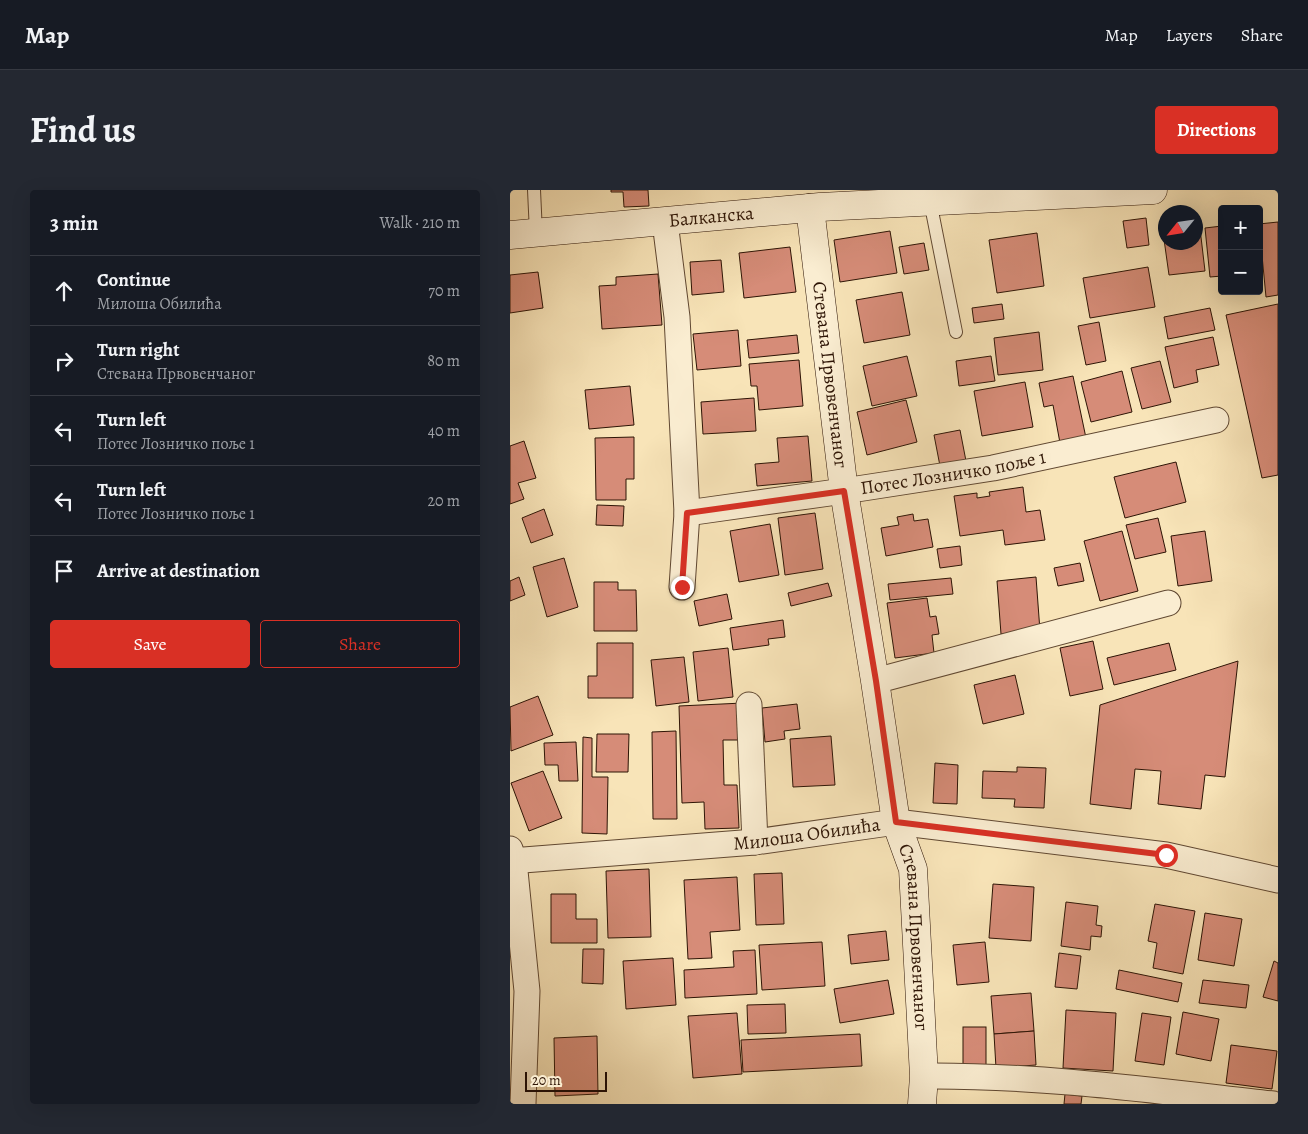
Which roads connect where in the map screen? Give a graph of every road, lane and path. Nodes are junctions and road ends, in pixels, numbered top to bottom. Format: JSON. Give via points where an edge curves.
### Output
{"nodes":[{"id":1,"x":534,"y":190,"type":"edge"},
{"id":2,"x":1153,"y":190,"type":"edge"},
{"id":3,"x":930,"y":201,"type":"junction"},
{"id":4,"x":815,"y":202,"type":"edge"},
{"id":5,"x":665,"y":222,"type":"junction"},
{"id":6,"x":523,"y":234,"type":"edge"},
{"id":7,"x":956,"y":332,"type":"dead end"},
{"id":8,"x":1216,"y":420,"type":"dead end"},
{"id":9,"x":844,"y":491,"type":"junction"},
{"id":10,"x":687,"y":513,"type":"junction"},
{"id":11,"x":682,"y":587,"type":"dead end"},
{"id":12,"x":1168,"y":603,"type":"dead end"},
{"id":13,"x":876,"y":681,"type":"junction"},
{"id":14,"x":749,"y":705,"type":"dead end"},
{"id":15,"x":896,"y":822,"type":"junction"},
{"id":16,"x":755,"y":842,"type":"junction"},
{"id":17,"x":511,"y":857,"type":"edge"},
{"id":18,"x":1278,"y":880,"type":"edge"},
{"id":19,"x":924,"y":1076,"type":"junction"},
{"id":20,"x":523,"y":1104,"type":"edge"},
{"id":21,"x":922,"y":1104,"type":"edge"},
{"id":22,"x":1273,"y":1104,"type":"edge"}],
"edges":[{"from":1,"to":6,"type":"lane"},
{"from":2,"to":3,"type":"street","name":"Балканска"},
{"from":3,"to":4,"type":"street","name":"Балканска"},
{"from":3,"to":7,"type":"lane"},
{"from":4,"to":5,"type":"street","name":"Балканска"},
{"from":4,"to":9,"type":"street","name":"Стевана Првовенчаног"},
{"from":5,"to":6,"type":"street","name":"Балканска"},
{"from":5,"to":10,"type":"street","via":[[677,317]]},
{"from":8,"to":9,"type":"street","name":"Потес Лозничко поље 1","via":[[993,468]]},
{"from":9,"to":10,"type":"street","name":"Потес Лозничко поље 1"},
{"from":9,"to":13,"type":"street","name":"Стевана Првовенчаног"},
{"from":10,"to":11,"type":"street"},
{"from":12,"to":13,"type":"street"},
{"from":13,"to":15,"type":"street","name":"Стевана Првовенчаног"},
{"from":14,"to":16,"type":"street"},
{"from":15,"to":16,"type":"street","name":"Милоша Обилића"},
{"from":15,"to":18,"type":"street","name":"Милоша Обилића","via":[[1166,855]]},
{"from":15,"to":19,"type":"street","name":"Стевана Првовенчаног","via":[[913,869]]},
{"from":16,"to":17,"type":"street","name":"Милоша Обилића"},
{"from":17,"to":20,"type":"street","via":[[527,991]]},
{"from":19,"to":21,"type":"street","name":"Стевана Првовенчаног"},
{"from":19,"to":22,"type":"street","via":[[1024,1079]]}]}
